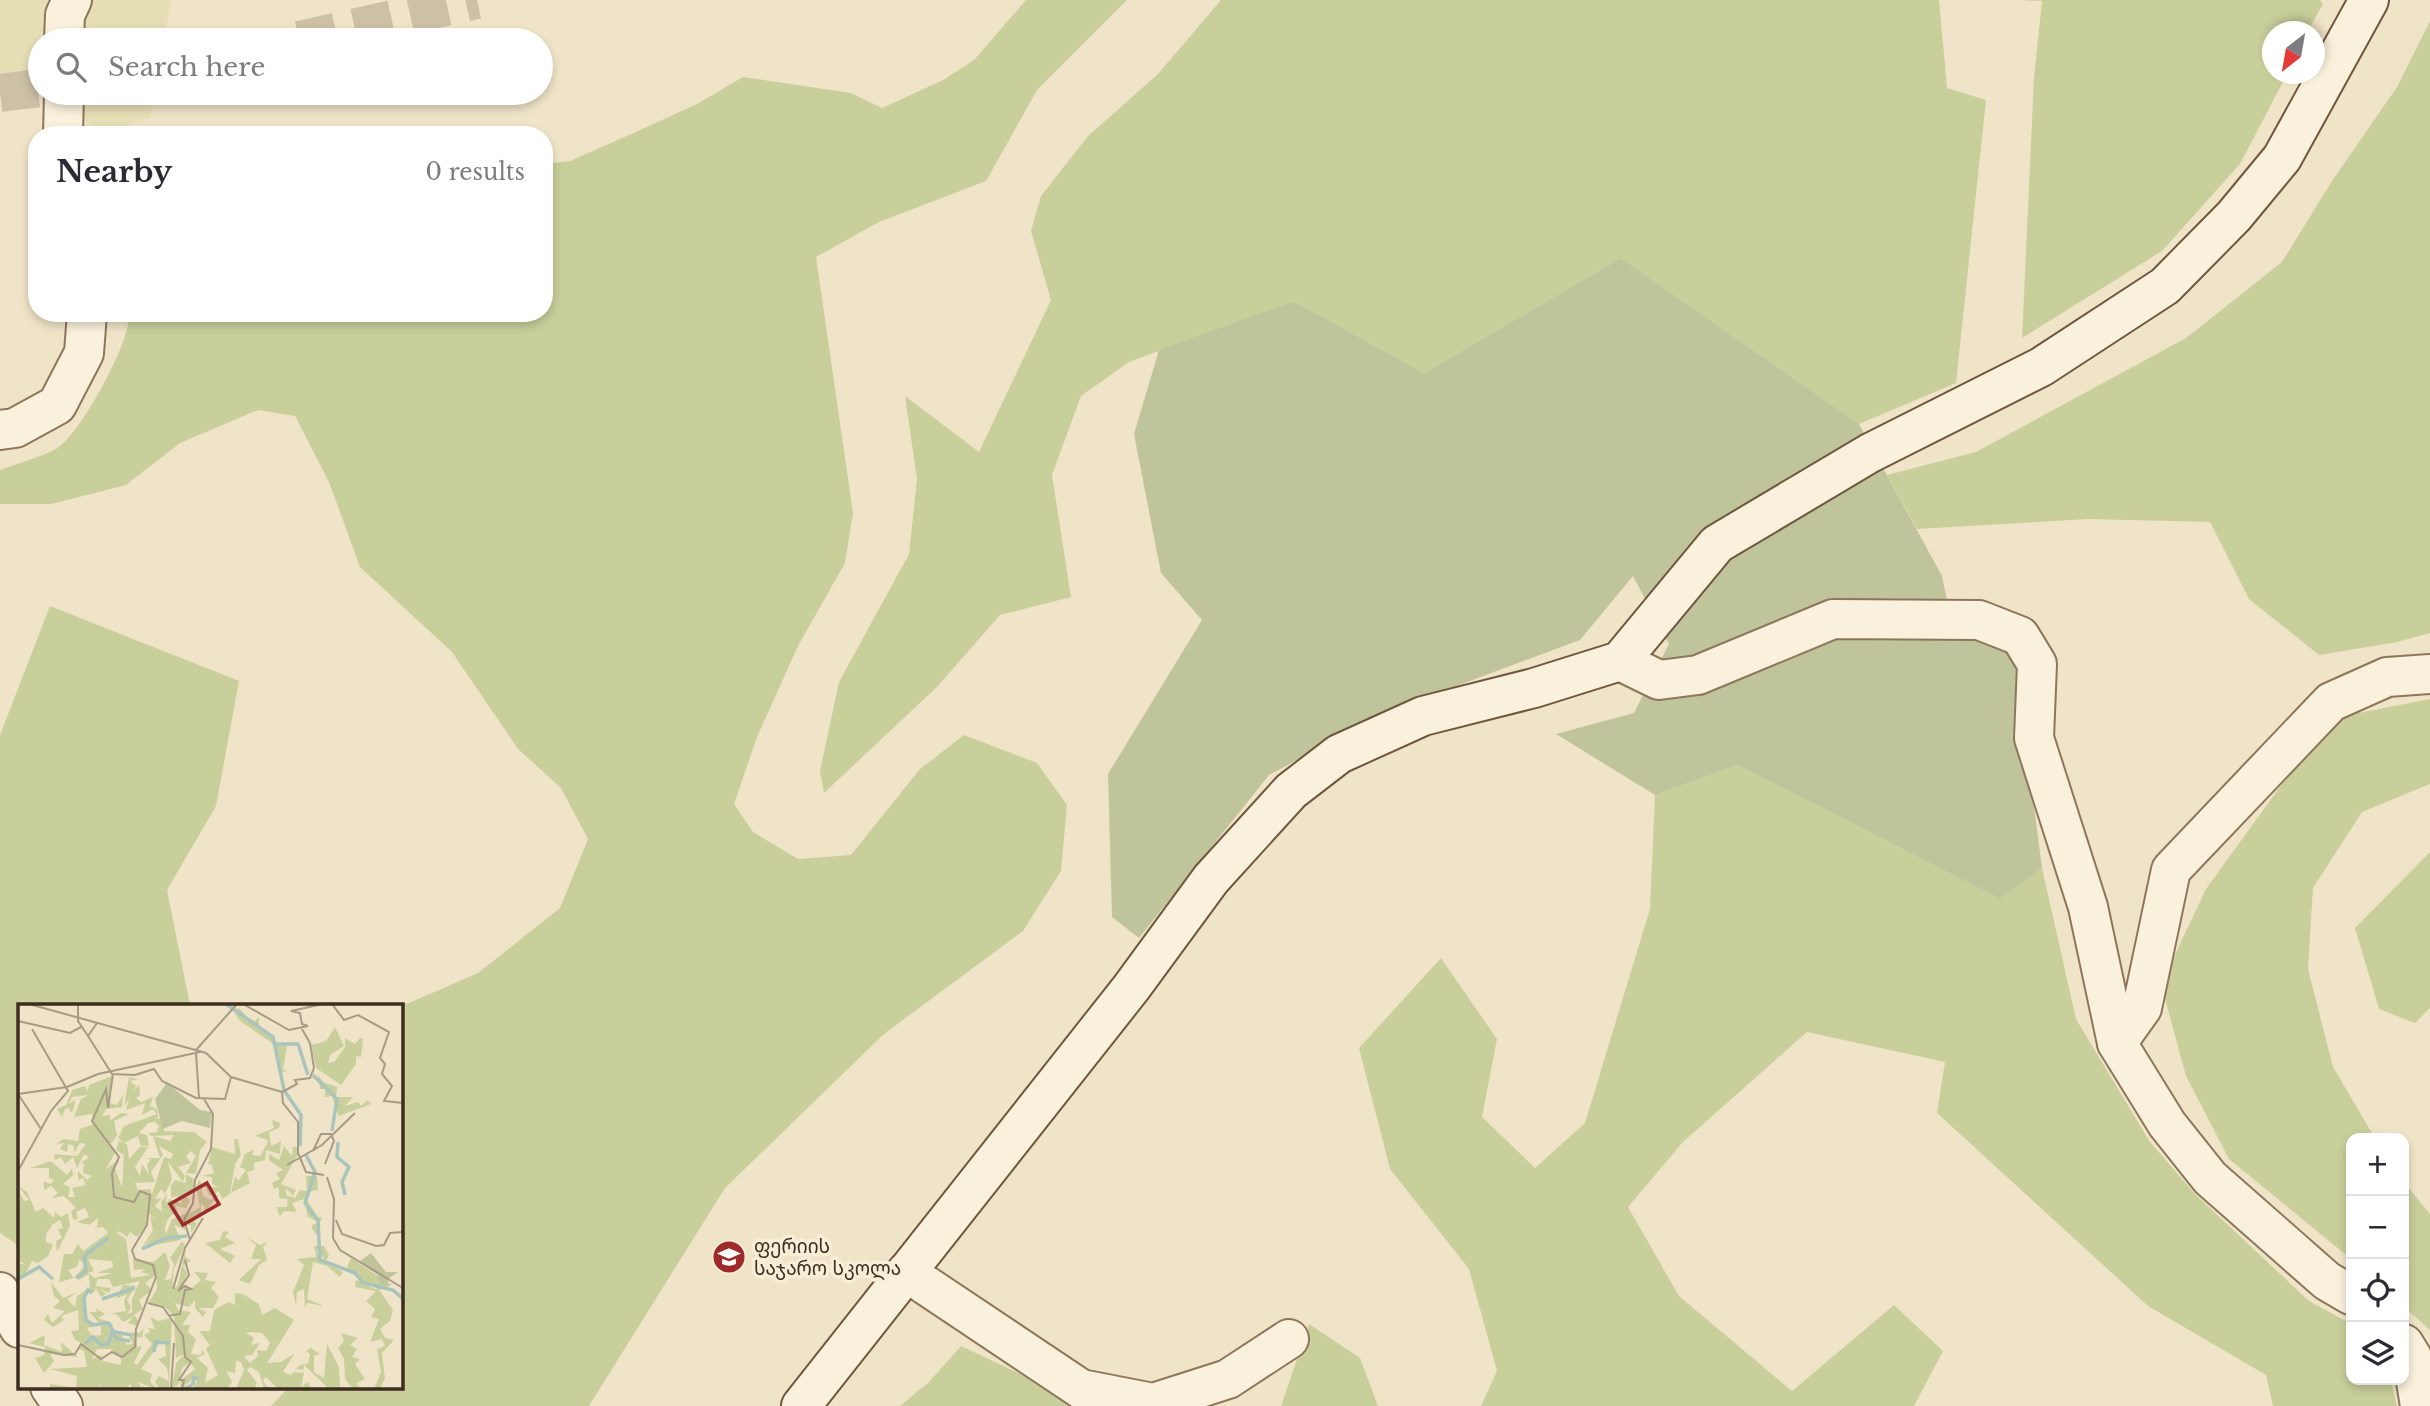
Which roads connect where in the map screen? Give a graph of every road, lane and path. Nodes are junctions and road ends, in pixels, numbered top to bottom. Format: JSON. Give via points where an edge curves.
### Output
{"nodes":[{"id":1,"x":72,"y":0,"type":"edge"},
{"id":2,"x":2369,"y":0,"type":"edge"},
{"id":3,"x":64,"y":28,"type":"edge"},
{"id":4,"x":64,"y":105,"type":"edge"},
{"id":5,"x":63,"y":126,"type":"edge"},
{"id":6,"x":86,"y":322,"type":"edge"},
{"id":7,"x":0,"y":429,"type":"edge"},
{"id":8,"x":1620,"y":661,"type":"junction"},
{"id":9,"x":2430,"y":674,"type":"edge"},
{"id":10,"x":2117,"y":1043,"type":"junction"},
{"id":11,"x":906,"y":1272,"type":"junction"},
{"id":12,"x":0,"y":1292,"type":"edge"},
{"id":13,"x":2346,"y":1292,"type":"edge"},
{"id":14,"x":18,"y":1326,"type":"edge"},
{"id":15,"x":1289,"y":1339,"type":"dead end"},
{"id":16,"x":2409,"y":1352,"type":"edge"},
{"id":17,"x":51,"y":1388,"type":"edge"},
{"id":18,"x":63,"y":1406,"type":"edge"},
{"id":19,"x":801,"y":1406,"type":"edge"},
{"id":20,"x":2420,"y":1406,"type":"edge"}],
"edges":[{"from":1,"to":3,"type":"street"},
{"from":2,"to":8,"type":"street","via":[[2282,158],[2234,216],[2165,286],[2040,367],[1870,453],[1717,544]]},
{"from":4,"to":5,"type":"street"},
{"from":6,"to":7,"type":"street","via":[[84,353],[57,405],[15,428]]},
{"from":8,"to":10,"type":"street","via":[[1659,680],[1698,675],[1833,619],[1979,620],[2020,636],[2037,664],[2034,738],[2088,907]]},
{"from":8,"to":11,"type":"street","via":[[1423,716],[1339,754],[1291,791],[1211,879],[1131,988]]},
{"from":9,"to":10,"type":"street","via":[[2387,677],[2331,702],[2171,870],[2142,1008]]},
{"from":10,"to":13,"type":"street","via":[[2166,1124],[2210,1178],[2327,1281]]},
{"from":11,"to":15,"type":"street","via":[[1081,1389],[1153,1403],[1228,1379]]},
{"from":11,"to":19,"type":"street"},
{"from":12,"to":14,"type":"street"},
{"from":16,"to":20,"type":"street"},
{"from":17,"to":18,"type":"street"}]}
